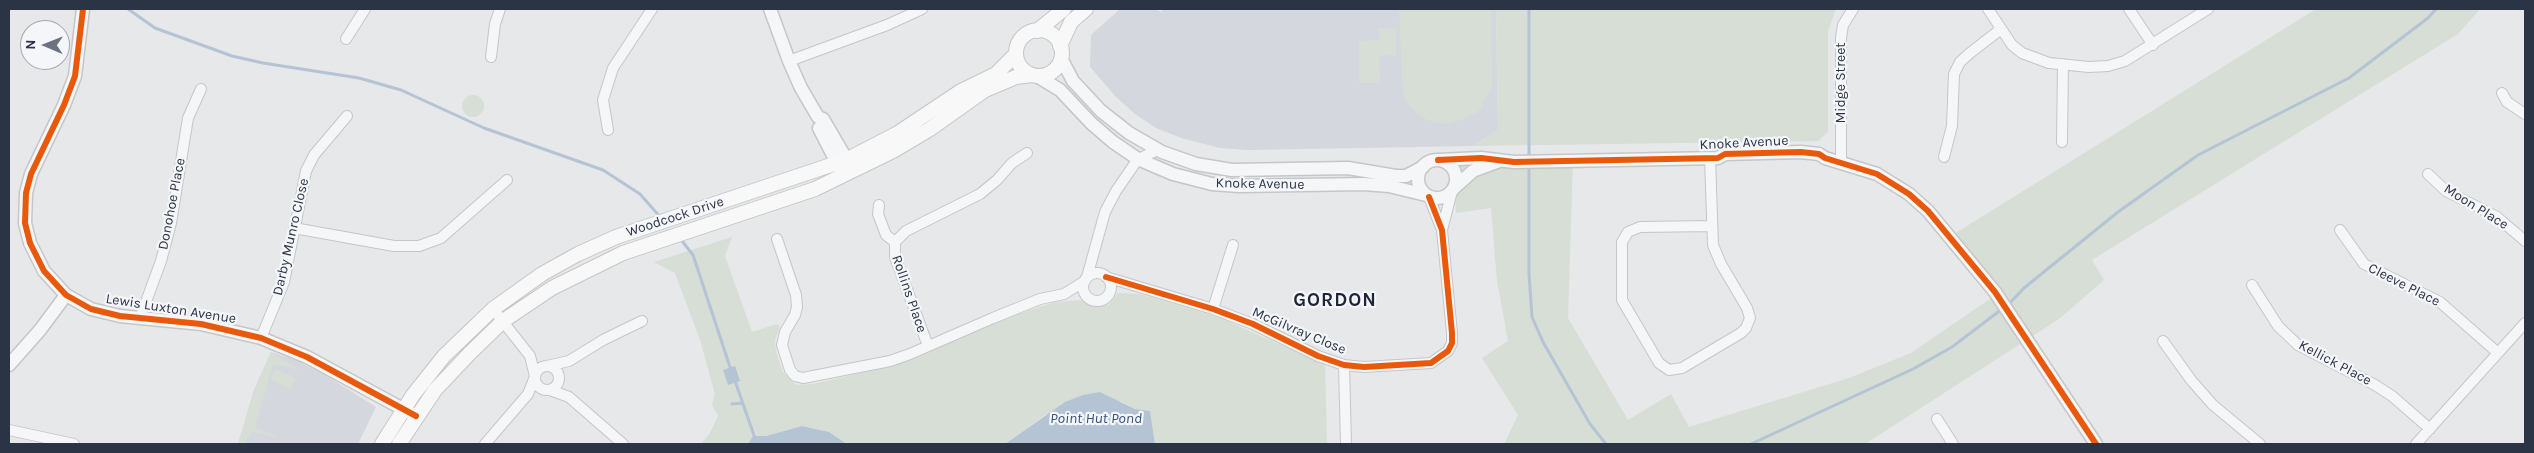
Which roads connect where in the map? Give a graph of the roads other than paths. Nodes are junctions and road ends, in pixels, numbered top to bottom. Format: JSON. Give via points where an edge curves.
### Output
{"nodes":[{"id":1,"x":83,"y":9,"type":"edge"},
{"id":2,"x":365,"y":9,"type":"edge"},
{"id":3,"x":500,"y":9,"type":"edge"},
{"id":4,"x":652,"y":9,"type":"edge"},
{"id":5,"x":770,"y":9,"type":"edge"},
{"id":6,"x":922,"y":9,"type":"edge"},
{"id":7,"x":1064,"y":9,"type":"edge"},
{"id":8,"x":1086,"y":9,"type":"edge"},
{"id":9,"x":1853,"y":9,"type":"edge"},
{"id":10,"x":1988,"y":9,"type":"edge"},
{"id":11,"x":2129,"y":9,"type":"edge"},
{"id":12,"x":2208,"y":9,"type":"edge"},
{"id":13,"x":2001,"y":29,"type":"junction"},
{"id":14,"x":1036,"y":31,"type":"junction"},
{"id":15,"x":346,"y":39,"type":"dead end"},
{"id":16,"x":2153,"y":45,"type":"junction"},
{"id":17,"x":1061,"y":52,"type":"junction"},
{"id":18,"x":1016,"y":54,"type":"junction"},
{"id":19,"x":491,"y":57,"type":"dead end"},
{"id":20,"x":788,"y":62,"type":"junction"},
{"id":21,"x":2063,"y":64,"type":"junction"},
{"id":22,"x":1035,"y":76,"type":"junction"},
{"id":23,"x":201,"y":89,"type":"dead end"},
{"id":24,"x":2502,"y":93,"type":"dead end"},
{"id":25,"x":2525,"y":114,"type":"edge"},
{"id":26,"x":347,"y":116,"type":"dead end"},
{"id":27,"x":608,"y":130,"type":"dead end"},
{"id":28,"x":1134,"y":136,"type":"junction"},
{"id":29,"x":2062,"y":142,"type":"dead end"},
{"id":30,"x":1158,"y":150,"type":"junction"},
{"id":31,"x":1027,"y":153,"type":"dead end"},
{"id":32,"x":1944,"y":157,"type":"dead end"},
{"id":33,"x":1138,"y":158,"type":"junction"},
{"id":34,"x":1714,"y":158,"type":"junction"},
{"id":35,"x":1438,"y":160,"type":"junction"},
{"id":36,"x":1499,"y":161,"type":"junction"},
{"id":37,"x":1841,"y":161,"type":"junction"},
{"id":38,"x":842,"y":162,"type":"junction"},
{"id":39,"x":1422,"y":167,"type":"junction"},
{"id":40,"x":2428,"y":174,"type":"dead end"},
{"id":41,"x":848,"y":175,"type":"junction"},
{"id":42,"x":507,"y":180,"type":"dead end"},
{"id":43,"x":1453,"y":190,"type":"junction"},
{"id":44,"x":1428,"y":196,"type":"junction"},
{"id":45,"x":879,"y":205,"type":"dead end"},
{"id":46,"x":1711,"y":226,"type":"junction"},
{"id":47,"x":294,"y":228,"type":"junction"},
{"id":48,"x":1442,"y":230,"type":"junction"},
{"id":49,"x":2340,"y":230,"type":"dead end"},
{"id":50,"x":777,"y":239,"type":"dead end"},
{"id":51,"x":2525,"y":241,"type":"edge"},
{"id":52,"x":896,"y":242,"type":"junction"},
{"id":53,"x":1233,"y":245,"type":"dead end"},
{"id":54,"x":1095,"y":251,"type":"junction"},
{"id":55,"x":1104,"y":276,"type":"junction"},
{"id":56,"x":1086,"y":279,"type":"junction"},
{"id":57,"x":2252,"y":285,"type":"dead end"},
{"id":58,"x":1135,"y":287,"type":"junction"},
{"id":59,"x":1109,"y":293,"type":"junction"},
{"id":60,"x":1064,"y":294,"type":"junction"},
{"id":61,"x":66,"y":295,"type":"junction"},
{"id":62,"x":1088,"y":298,"type":"junction"},
{"id":63,"x":493,"y":309,"type":"junction"},
{"id":64,"x":1212,"y":309,"type":"junction"},
{"id":65,"x":140,"y":318,"type":"junction"},
{"id":66,"x":642,"y":321,"type":"dead end"},
{"id":67,"x":503,"y":322,"type":"junction"},
{"id":68,"x":2525,"y":323,"type":"edge"},
{"id":69,"x":260,"y":338,"type":"junction"},
{"id":70,"x":2163,"y":341,"type":"dead end"},
{"id":71,"x":928,"y":346,"type":"junction"},
{"id":72,"x":2498,"y":353,"type":"junction"},
{"id":73,"x":530,"y":356,"type":"junction"},
{"id":74,"x":568,"y":361,"type":"junction"},
{"id":75,"x":9,"y":364,"type":"edge"},
{"id":76,"x":1344,"y":365,"type":"junction"},
{"id":77,"x":547,"y":366,"type":"junction"},
{"id":78,"x":534,"y":377,"type":"junction"},
{"id":79,"x":559,"y":378,"type":"junction"},
{"id":80,"x":547,"y":390,"type":"junction"},
{"id":81,"x":528,"y":394,"type":"junction"},
{"id":82,"x":569,"y":397,"type":"junction"},
{"id":83,"x":401,"y":413,"type":"junction"},
{"id":84,"x":1937,"y":419,"type":"dead end"},
{"id":85,"x":413,"y":420,"type":"junction"},
{"id":86,"x":2430,"y":429,"type":"junction"},
{"id":87,"x":9,"y":430,"type":"edge"},
{"id":88,"x":72,"y":444,"type":"edge"},
{"id":89,"x":382,"y":444,"type":"edge"},
{"id":90,"x":399,"y":444,"type":"edge"},
{"id":91,"x":485,"y":444,"type":"edge"},
{"id":92,"x":623,"y":444,"type":"edge"},
{"id":93,"x":1346,"y":444,"type":"edge"},
{"id":94,"x":1953,"y":444,"type":"edge"},
{"id":95,"x":2096,"y":444,"type":"edge"},
{"id":96,"x":2260,"y":444,"type":"edge"},
{"id":97,"x":2416,"y":444,"type":"edge"}],
"edges":[{"from":1,"to":61,"type":"street","name":"Lewis Luxton Avenue","via":[[75,76],[31,174],[25,203],[30,243],[44,271]]},
{"from":2,"to":15,"type":"street"},
{"from":3,"to":19,"type":"street"},
{"from":4,"to":27,"type":"street","via":[[624,48],[605,89],[604,115]]},
{"from":5,"to":20,"type":"street"},
{"from":6,"to":20,"type":"street"},
{"from":7,"to":14,"type":"main road"},
{"from":8,"to":17,"type":"main road","via":[[1071,22]]},
{"from":9,"to":37,"type":"street","name":"Midge Street","via":[[1843,25],[1841,38]]},
{"from":10,"to":13,"type":"street"},
{"from":11,"to":16,"type":"street"},
{"from":12,"to":16,"type":"street"},
{"from":13,"to":21,"type":"street","via":[[2022,53],[2035,60]]},
{"from":13,"to":32,"type":"street","via":[[1960,62],[1954,74],[1952,126]]},
{"from":14,"to":17,"type":"main road","via":[[1048,33]]},
{"from":14,"to":18,"type":"main road","via":[[1024,36]]},
{"from":16,"to":21,"type":"street","via":[[2125,61],[2108,66]]},
{"from":17,"to":22,"type":"main road","via":[[1055,70]]},
{"from":17,"to":28,"type":"street","name":"Knoke Avenue","via":[[1074,80],[1101,111]]},
{"from":18,"to":22,"type":"main road","via":[[1021,67]]},
{"from":18,"to":38,"type":"main road","name":"Woodcock Drive","via":[[996,74]]},
{"from":20,"to":38,"type":"street","via":[[818,117],[817,123]]},
{"from":21,"to":29,"type":"street"},
{"from":22,"to":33,"type":"street","name":"Knoke Avenue","via":[[1055,85],[1090,123]]},
{"from":22,"to":41,"type":"main road","name":"Woodcock Drive","via":[[1016,77],[985,90],[930,129]]},
{"from":23,"to":65,"type":"street","name":"Donohoe Place","via":[[188,118],[171,223],[161,261]]},
{"from":24,"to":25,"type":"street","via":[[2507,102]]},
{"from":26,"to":47,"type":"street","name":"Darby Munro Close","via":[[325,140],[306,171]]},
{"from":28,"to":30,"type":"street","name":"Knoke Avenue"},
{"from":28,"to":33,"type":"street"},
{"from":30,"to":33,"type":"street"},
{"from":30,"to":39,"type":"street","name":"Knoke Avenue","via":[[1196,164],[1232,170],[1348,168],[1406,176]]},
{"from":31,"to":52,"type":"street","name":"Rollins Place","via":[[980,194],[906,231]]},
{"from":33,"to":44,"type":"street","name":"Knoke Avenue","via":[[1173,174],[1212,184],[1364,184],[1389,186]]},
{"from":33,"to":54,"type":"street","via":[[1105,212]]},
{"from":34,"to":36,"type":"street","name":"Knoke Avenue"},
{"from":34,"to":37,"type":"street","name":"Knoke Avenue","via":[[1725,162],[1825,158]]},
{"from":34,"to":46,"type":"street"},
{"from":35,"to":36,"type":"street","name":"Knoke Avenue","via":[[1481,158]]},
{"from":35,"to":39,"type":"street"},
{"from":35,"to":43,"type":"street","via":[[1453,170],[1456,182]]},
{"from":36,"to":43,"type":"street","name":"Knoke Avenue","via":[[1473,170]]},
{"from":37,"to":95,"type":"street","name":"Knoke Avenue","via":[[1876,174],[1909,194],[1928,211],[1995,292]]},
{"from":38,"to":41,"type":"street"},
{"from":38,"to":63,"type":"main road","name":"Woodcock Drive","via":[[650,225],[578,254],[542,274]]},
{"from":39,"to":44,"type":"street","via":[[1419,185]]},
{"from":40,"to":51,"type":"street","name":"Moon Place","via":[[2446,191],[2496,217]]},
{"from":41,"to":67,"type":"main road","name":"Woodcock Drive","via":[[816,190],[663,238],[587,268],[535,298]]},
{"from":42,"to":47,"type":"street","via":[[448,234],[419,246],[394,246]]},
{"from":43,"to":44,"type":"street","via":[[1444,197]]},
{"from":43,"to":48,"type":"street","name":"McGilvray Close"},
{"from":44,"to":48,"type":"street","name":"McGilvray Close"},
{"from":45,"to":52,"type":"street","name":"Rollins Place","via":[[878,214],[886,235]]},
{"from":46,"to":46,"type":"street","via":[[1718,259],[1750,318],[1740,333],[1682,368],[1669,370],[1658,363],[1622,300],[1622,242],[1628,232],[1640,227]]},
{"from":47,"to":69,"type":"street","name":"Darby Munro Close","via":[[284,282]]},
{"from":48,"to":76,"type":"street","name":"McGilvray Close","via":[[1452,333],[1448,351],[1441,358],[1425,364]]},
{"from":49,"to":72,"type":"street","name":"Cleeve Place","via":[[2364,264],[2440,302]]},
{"from":50,"to":71,"type":"street","via":[[796,295],[795,315],[782,345],[784,357],[795,376],[811,378],[890,361]]},
{"from":52,"to":71,"type":"street","name":"Rollins Place","via":[[895,257]]},
{"from":53,"to":64,"type":"street"},
{"from":54,"to":55,"type":"street"},
{"from":54,"to":56,"type":"street"},
{"from":55,"to":56,"type":"street","via":[[1094,274]]},
{"from":55,"to":58,"type":"street","name":"McGilvray Close"},
{"from":55,"to":59,"type":"street","via":[[1110,283]]},
{"from":56,"to":60,"type":"street"},
{"from":56,"to":62,"type":"street","via":[[1084,292]]},
{"from":57,"to":86,"type":"street","name":"Kellick Place","via":[[2278,326],[2298,345],[2375,385]]},
{"from":58,"to":59,"type":"street","name":"McGilvray Close"},
{"from":58,"to":64,"type":"street","name":"McGilvray Close"},
{"from":59,"to":62,"type":"street","via":[[1098,301]]},
{"from":60,"to":62,"type":"street"},
{"from":60,"to":71,"type":"street","via":[[1040,299]]},
{"from":61,"to":65,"type":"street","name":"Lewis Luxton Avenue","via":[[100,312]]},
{"from":61,"to":75,"type":"street"},
{"from":63,"to":67,"type":"street"},
{"from":63,"to":83,"type":"main road","name":"Woodcock Drive","via":[[444,356]]},
{"from":64,"to":76,"type":"street","name":"McGilvray Close"},
{"from":65,"to":69,"type":"street","name":"Lewis Luxton Avenue","via":[[201,324]]},
{"from":66,"to":74,"type":"street"},
{"from":67,"to":73,"type":"street"},
{"from":67,"to":85,"type":"main road","name":"Woodcock Drive","via":[[434,390]]},
{"from":68,"to":72,"type":"street"},
{"from":69,"to":83,"type":"street","name":"Lewis Luxton Avenue","via":[[307,357],[368,389]]},
{"from":70,"to":96,"type":"street","via":[[2213,405]]},
{"from":72,"to":86,"type":"street"},
{"from":73,"to":77,"type":"street"},
{"from":73,"to":78,"type":"street"},
{"from":74,"to":77,"type":"street"},
{"from":74,"to":79,"type":"street"},
{"from":76,"to":93,"type":"street"},
{"from":77,"to":78,"type":"street","via":[[539,369]]},
{"from":77,"to":79,"type":"street","via":[[557,371]]},
{"from":78,"to":80,"type":"street","via":[[537,386]]},
{"from":78,"to":81,"type":"street"},
{"from":79,"to":80,"type":"street","via":[[556,386]]},
{"from":79,"to":82,"type":"street"},
{"from":80,"to":81,"type":"street"},
{"from":80,"to":82,"type":"street"},
{"from":81,"to":91,"type":"street"},
{"from":82,"to":92,"type":"street"},
{"from":83,"to":85,"type":"street","name":"Lewis Luxton Avenue"},
{"from":83,"to":89,"type":"main road","name":"Woodcock Drive"},
{"from":84,"to":94,"type":"street"},
{"from":85,"to":90,"type":"main road","name":"Woodcock Drive"},
{"from":86,"to":97,"type":"street"},
{"from":87,"to":88,"type":"street"}]}
